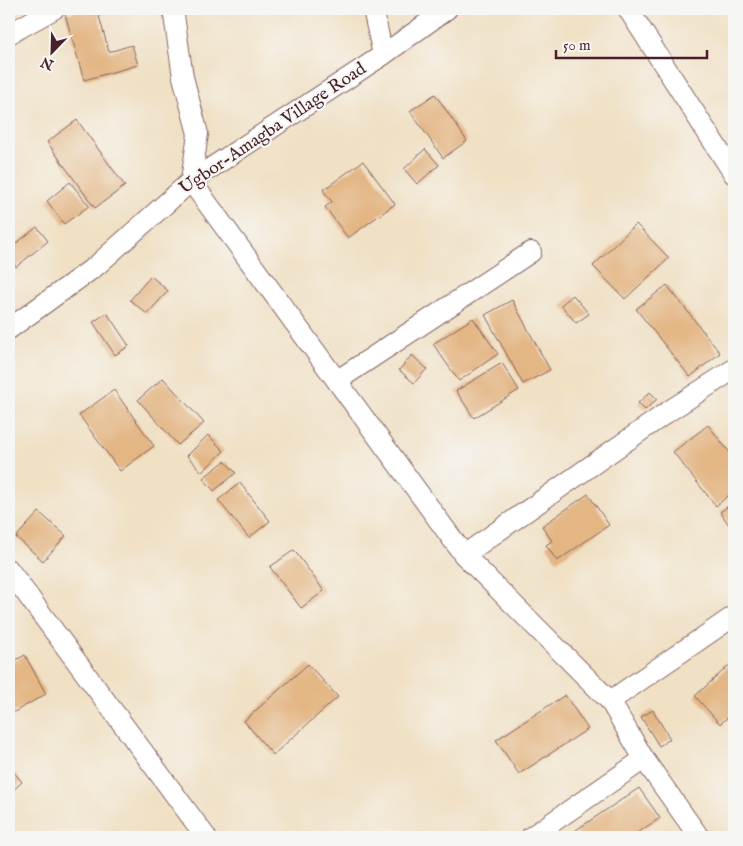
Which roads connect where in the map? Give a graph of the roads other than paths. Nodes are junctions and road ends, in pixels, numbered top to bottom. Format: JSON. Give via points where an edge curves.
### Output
{"nodes":[{"id":1,"x":54,"y":9,"type":"edge"},
{"id":2,"x":172,"y":9,"type":"edge"},
{"id":3,"x":374,"y":9,"type":"edge"},
{"id":4,"x":447,"y":9,"type":"edge"},
{"id":5,"x":628,"y":9,"type":"edge"},
{"id":6,"x":9,"y":34,"type":"edge"},
{"id":7,"x":383,"y":55,"type":"junction"},
{"id":8,"x":734,"y":174,"type":"edge"},
{"id":9,"x":192,"y":181,"type":"junction"},
{"id":10,"x":530,"y":252,"type":"dead end"},
{"id":11,"x":9,"y":329,"type":"edge"},
{"id":12,"x":734,"y":369,"type":"edge"},
{"id":13,"x":338,"y":380,"type":"junction"},
{"id":14,"x":464,"y":555,"type":"junction"},
{"id":15,"x":9,"y":570,"type":"edge"},
{"id":16,"x":734,"y":616,"type":"edge"},
{"id":17,"x":610,"y":701,"type":"junction"},
{"id":18,"x":644,"y":759,"type":"junction"},
{"id":19,"x":206,"y":837,"type":"edge"},
{"id":20,"x":531,"y":837,"type":"edge"},
{"id":21,"x":699,"y":837,"type":"edge"}],
"edges":[{"from":1,"to":6,"type":"street"},
{"from":2,"to":9,"type":"street","via":[[183,77],[198,134]]},
{"from":3,"to":7,"type":"street"},
{"from":4,"to":7,"type":"street","name":"Ugbor-Amagba Village Road"},
{"from":5,"to":8,"type":"street"},
{"from":7,"to":9,"type":"street","name":"Ugbor-Amagba Village Road"},
{"from":9,"to":11,"type":"street","name":"Ugbor-Amagba Village Road","via":[[96,266]]},
{"from":9,"to":13,"type":"street"},
{"from":10,"to":13,"type":"street"},
{"from":12,"to":14,"type":"street"},
{"from":13,"to":14,"type":"street"},
{"from":14,"to":17,"type":"street"},
{"from":15,"to":19,"type":"street"},
{"from":16,"to":17,"type":"street"},
{"from":17,"to":18,"type":"street"},
{"from":18,"to":20,"type":"street"},
{"from":18,"to":21,"type":"street"}]}
